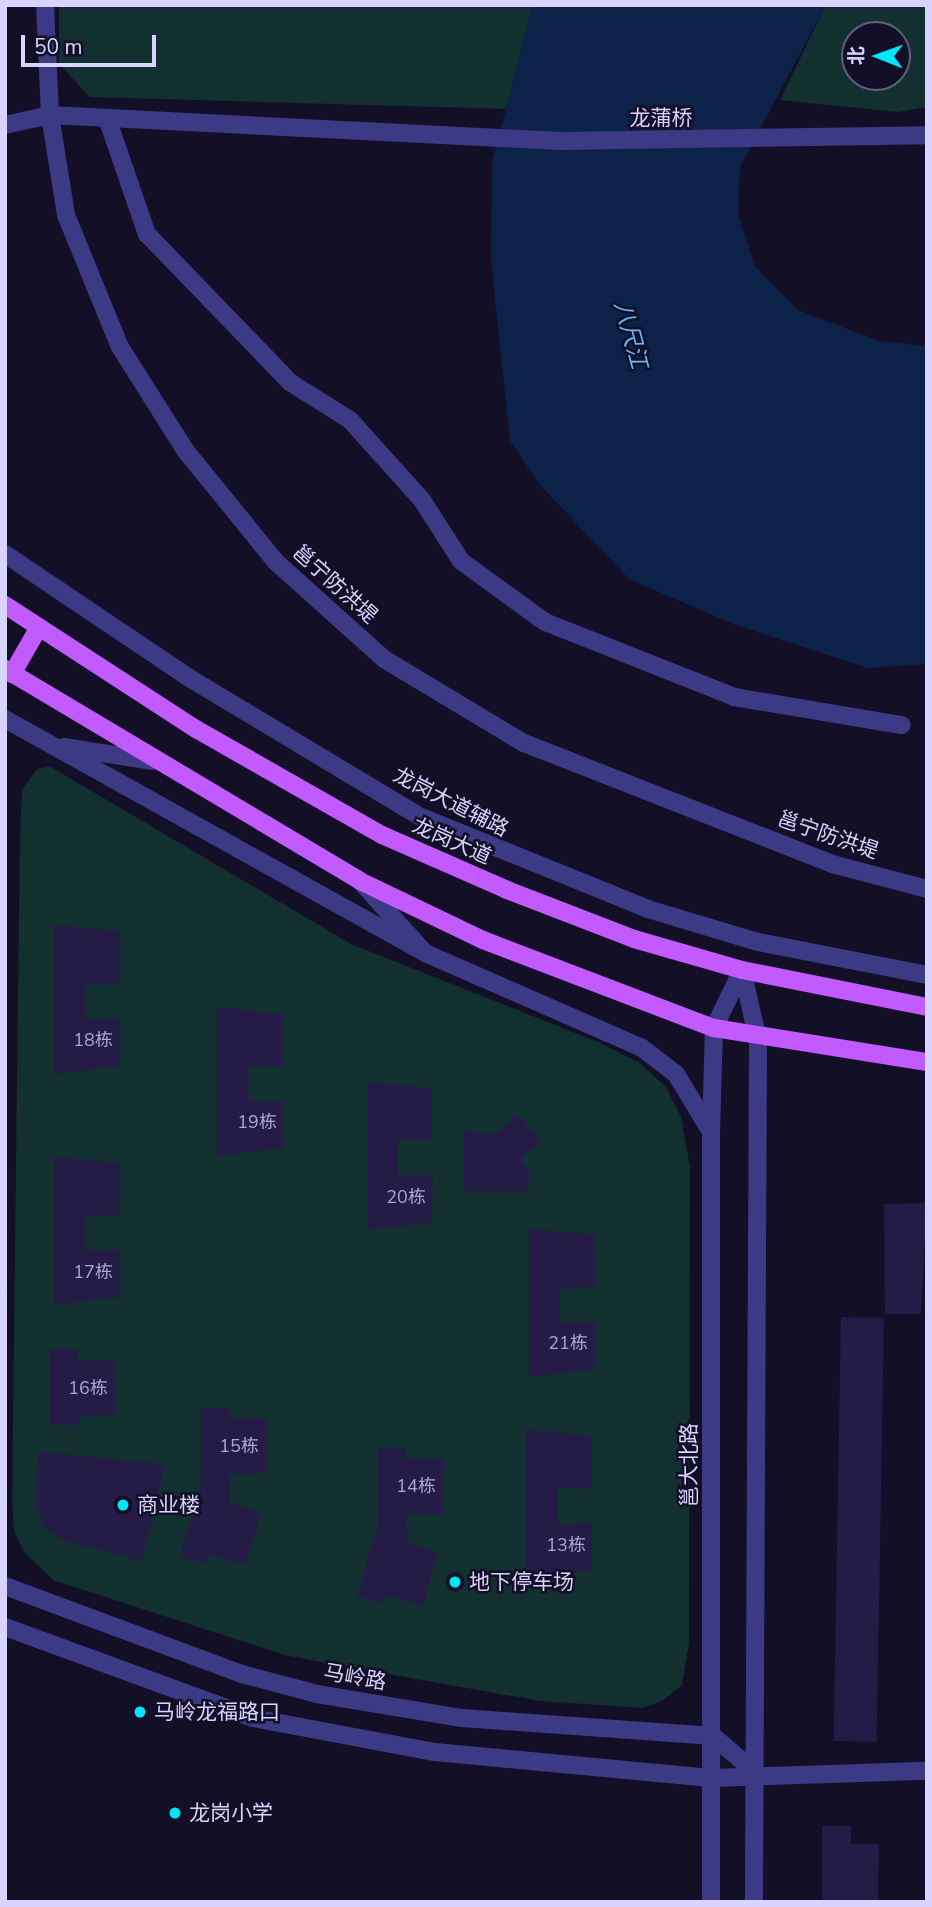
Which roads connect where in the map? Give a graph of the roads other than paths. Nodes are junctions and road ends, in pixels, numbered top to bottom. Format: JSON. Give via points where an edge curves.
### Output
{"nodes":[{"id":1,"x":45,"y":5,"type":"edge"},
{"id":2,"x":50,"y":115,"type":"junction"},
{"id":3,"x":108,"y":121,"type":"junction"},
{"id":4,"x":5,"y":125,"type":"edge"},
{"id":5,"x":927,"y":135,"type":"edge"},
{"id":6,"x":5,"y":555,"type":"edge"},
{"id":7,"x":5,"y":605,"type":"edge"},
{"id":8,"x":39,"y":626,"type":"junction"},
{"id":9,"x":9,"y":672,"type":"edge"},
{"id":10,"x":5,"y":719,"type":"edge"},
{"id":11,"x":902,"y":725,"type":"dead end"},
{"id":12,"x":51,"y":744,"type":"junction"},
{"id":13,"x":152,"y":761,"type":"junction"},
{"id":14,"x":360,"y":881,"type":"junction"},
{"id":15,"x":927,"y":889,"type":"edge"},
{"id":16,"x":425,"y":953,"type":"junction"},
{"id":17,"x":742,"y":970,"type":"junction"},
{"id":18,"x":927,"y":975,"type":"edge"},
{"id":19,"x":927,"y":1007,"type":"edge"},
{"id":20,"x":714,"y":1028,"type":"junction"},
{"id":21,"x":758,"y":1040,"type":"junction"},
{"id":22,"x":927,"y":1062,"type":"edge"},
{"id":23,"x":711,"y":1134,"type":"junction"},
{"id":24,"x":5,"y":1586,"type":"edge"},
{"id":25,"x":5,"y":1628,"type":"edge"},
{"id":26,"x":713,"y":1736,"type":"junction"},
{"id":27,"x":927,"y":1771,"type":"edge"},
{"id":28,"x":755,"y":1772,"type":"junction"},
{"id":29,"x":711,"y":1777,"type":"junction"},
{"id":30,"x":711,"y":1902,"type":"edge"},
{"id":31,"x":754,"y":1902,"type":"edge"}],
"edges":[{"from":1,"to":2,"type":"street","name":"邕宁防洪堤"},
{"from":2,"to":3,"type":"street","name":"龙蒲桥"},
{"from":2,"to":4,"type":"street","name":"龙蒲桥"},
{"from":2,"to":15,"type":"street","name":"邕宁防洪堤","via":[[66,215],[120,348],[185,450],[276,562],[384,659],[524,743],[832,864]]},
{"from":3,"to":5,"type":"street","name":"龙蒲桥","via":[[560,141]]},
{"from":3,"to":11,"type":"street","via":[[147,234],[291,383],[350,420],[422,500],[461,561],[545,622],[734,697]]},
{"from":6,"to":18,"type":"street","name":"龙岗大道辅路","via":[[191,679],[419,817],[648,909],[758,942]]},
{"from":7,"to":8,"type":"main road","name":"龙岗大道"},
{"from":8,"to":9,"type":"main road"},
{"from":8,"to":17,"type":"main road","name":"龙岗大道","via":[[196,729],[382,835],[621,934]]},
{"from":9,"to":13,"type":"main road"},
{"from":10,"to":12,"type":"street"},
{"from":12,"to":13,"type":"street"},
{"from":12,"to":16,"type":"street"},
{"from":13,"to":14,"type":"main road"},
{"from":14,"to":16,"type":"street"},
{"from":14,"to":20,"type":"main road","via":[[483,940]]},
{"from":16,"to":23,"type":"street","via":[[642,1048],[676,1074]]},
{"from":17,"to":19,"type":"main road","name":"龙岗大道"},
{"from":17,"to":20,"type":"street"},
{"from":17,"to":21,"type":"street"},
{"from":20,"to":21,"type":"main road"},
{"from":20,"to":23,"type":"street","name":"邕大北路"},
{"from":21,"to":22,"type":"main road"},
{"from":21,"to":28,"type":"street"},
{"from":23,"to":26,"type":"street","name":"邕大北路"},
{"from":24,"to":26,"type":"street","name":"马岭路","via":[[242,1674],[336,1698],[462,1718]]},
{"from":25,"to":29,"type":"street","via":[[265,1720],[435,1752]]},
{"from":26,"to":28,"type":"street"},
{"from":26,"to":29,"type":"street","name":"邕大北路"},
{"from":27,"to":28,"type":"street"},
{"from":28,"to":29,"type":"street"},
{"from":28,"to":31,"type":"street"},
{"from":29,"to":30,"type":"street","name":"邕大北路"}]}
